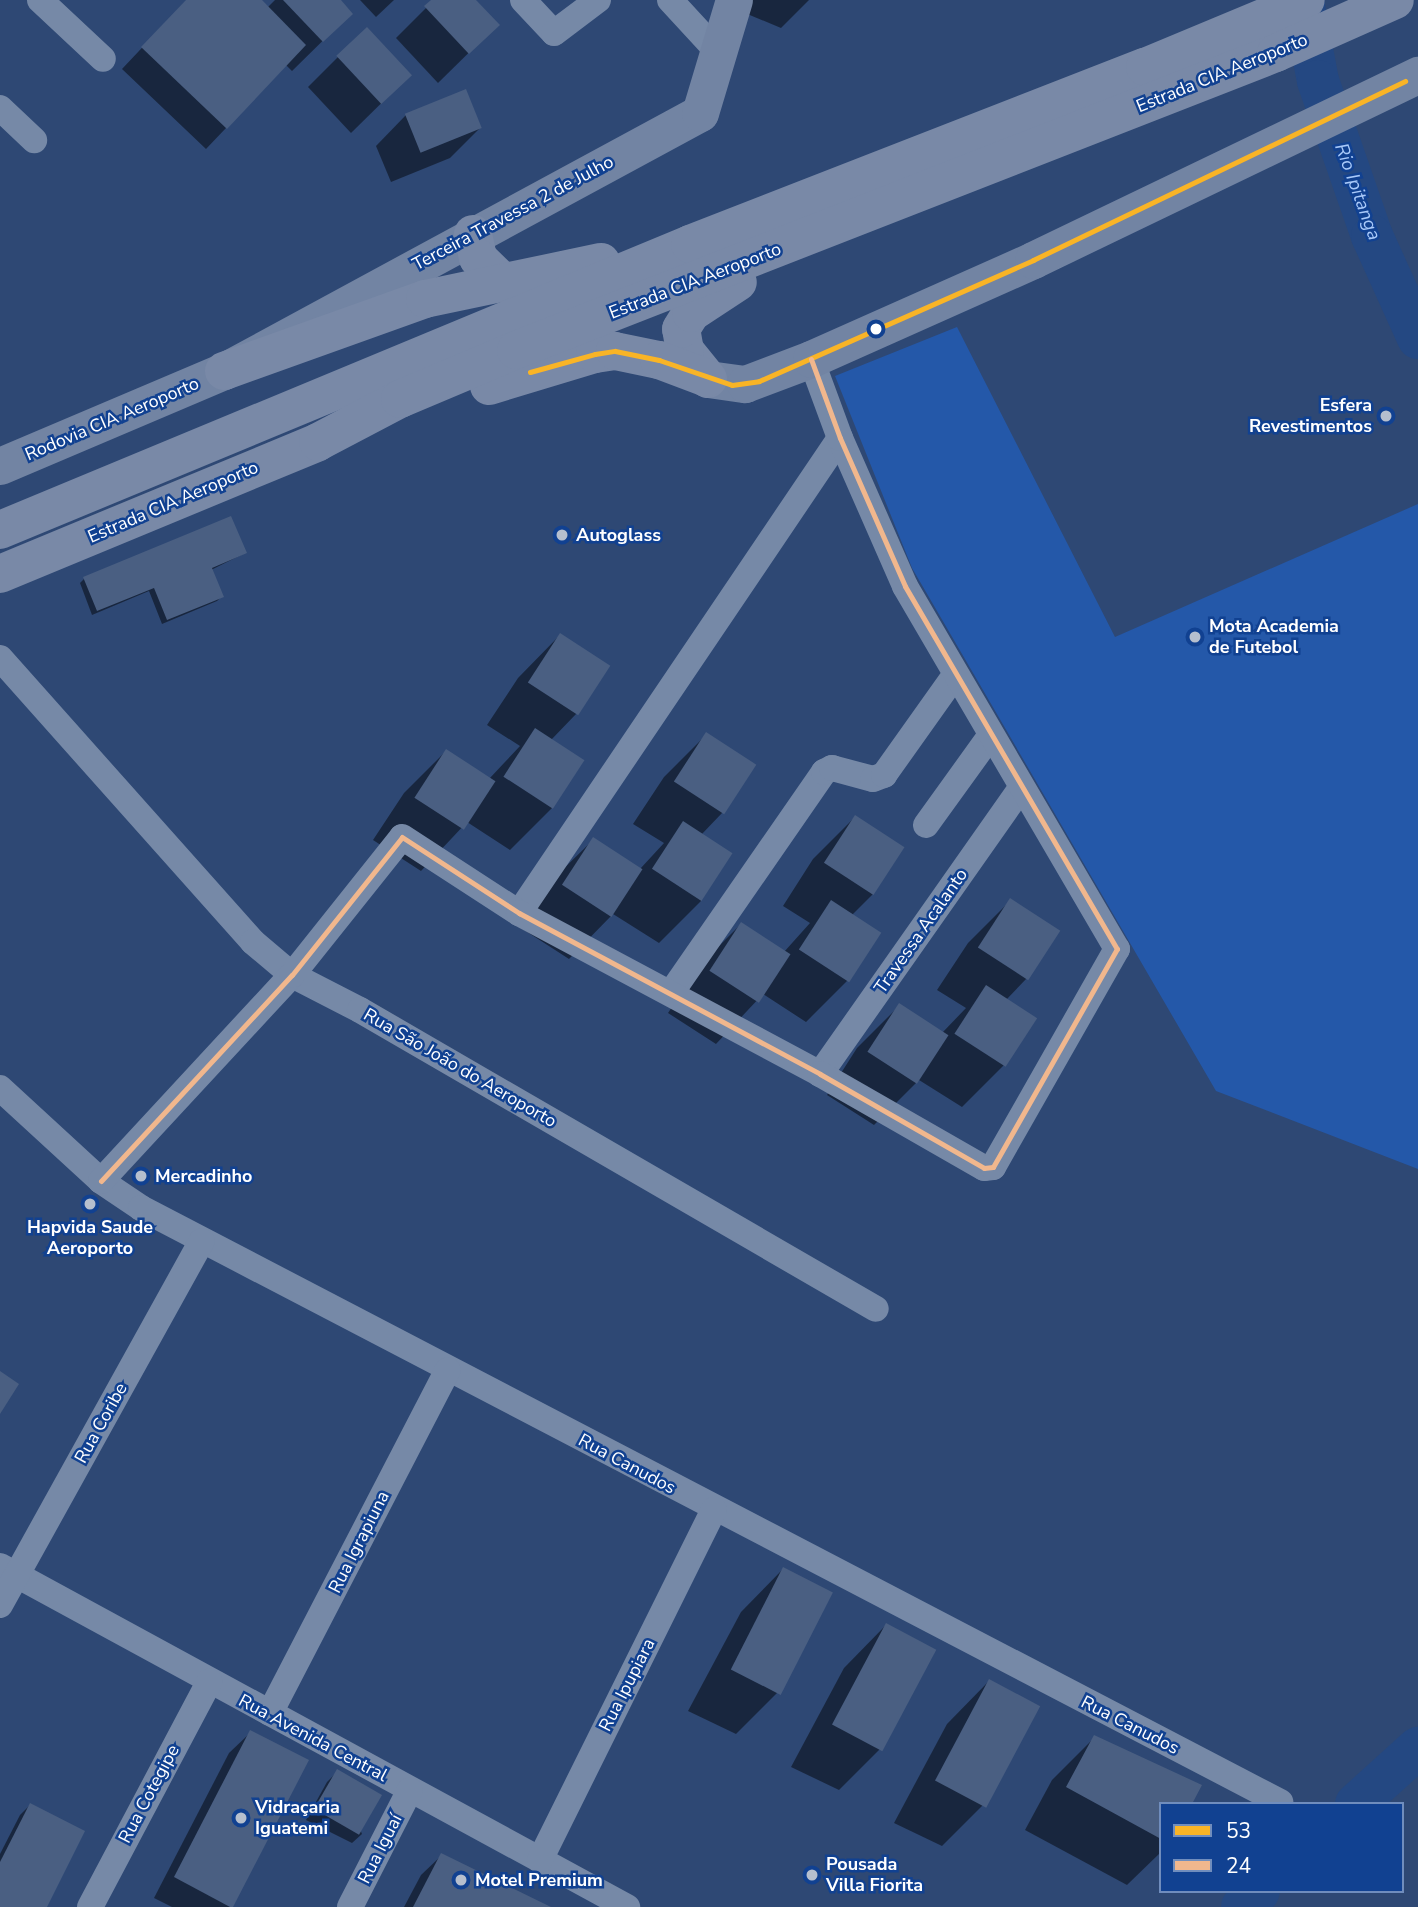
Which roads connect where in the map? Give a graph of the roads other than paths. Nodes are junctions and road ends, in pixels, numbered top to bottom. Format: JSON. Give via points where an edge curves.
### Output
{"nodes":[{"id":1,"x":40,"y":0,"type":"edge"},
{"id":2,"x":523,"y":0,"type":"edge"},
{"id":3,"x":598,"y":0,"type":"edge"},
{"id":4,"x":670,"y":0,"type":"edge"},
{"id":5,"x":734,"y":0,"type":"edge"},
{"id":6,"x":1306,"y":0,"type":"edge"},
{"id":7,"x":1395,"y":0,"type":"edge"},
{"id":8,"x":1270,"y":36,"type":"junction"},
{"id":9,"x":717,"y":51,"type":"junction"},
{"id":10,"x":103,"y":60,"type":"dead end"},
{"id":11,"x":1418,"y":75,"type":"edge"},
{"id":12,"x":0,"y":108,"type":"edge"},
{"id":13,"x":34,"y":140,"type":"dead end"},
{"id":14,"x":1054,"y":141,"type":"junction"},
{"id":15,"x":473,"y":234,"type":"junction"},
{"id":16,"x":690,"y":244,"type":"junction"},
{"id":17,"x":503,"y":282,"type":"junction"},
{"id":18,"x":811,"y":359,"type":"junction"},
{"id":19,"x":224,"y":371,"type":"junction"},
{"id":20,"x":708,"y":379,"type":"junction"},
{"id":21,"x":840,"y":439,"type":"junction"},
{"id":22,"x":318,"y":442,"type":"junction"},
{"id":23,"x":0,"y":466,"type":"edge"},
{"id":24,"x":0,"y":530,"type":"edge"},
{"id":25,"x":0,"y":574,"type":"edge"},
{"id":26,"x":0,"y":657,"type":"edge"},
{"id":27,"x":956,"y":675,"type":"junction"},
{"id":28,"x":991,"y":735,"type":"junction"},
{"id":29,"x":1021,"y":788,"type":"junction"},
{"id":30,"x":926,"y":825,"type":"dead end"},
{"id":31,"x":519,"y":912,"type":"junction"},
{"id":32,"x":292,"y":975,"type":"junction"},
{"id":33,"x":671,"y":993,"type":"junction"},
{"id":34,"x":820,"y":1074,"type":"junction"},
{"id":35,"x":0,"y":1088,"type":"edge"},
{"id":36,"x":101,"y":1181,"type":"junction"},
{"id":37,"x":202,"y":1241,"type":"junction"},
{"id":38,"x":876,"y":1309,"type":"dead end"},
{"id":39,"x":448,"y":1370,"type":"junction"},
{"id":40,"x":714,"y":1510,"type":"junction"},
{"id":41,"x":8,"y":1571,"type":"edge"},
{"id":42,"x":0,"y":1605,"type":"edge"},
{"id":43,"x":209,"y":1682,"type":"junction"},
{"id":44,"x":270,"y":1713,"type":"junction"},
{"id":45,"x":410,"y":1790,"type":"junction"},
{"id":46,"x":1280,"y":1802,"type":"edge"},
{"id":47,"x":540,"y":1860,"type":"junction"},
{"id":48,"x":614,"y":1904,"type":"edge"},
{"id":49,"x":90,"y":1907,"type":"edge"},
{"id":50,"x":350,"y":1907,"type":"edge"}],
"edges":[{"from":1,"to":10,"type":"street"},
{"from":2,"to":3,"type":"street","via":[[554,33]]},
{"from":4,"to":9,"type":"street"},
{"from":5,"to":9,"type":"main road","name":"Terceira Travessa 2 de Julho"},
{"from":6,"to":8,"type":"highway","name":"Estrada CIA Aeroporto"},
{"from":7,"to":8,"type":"highway","name":"Estrada CIA Aeroporto","via":[[1349,20]]},
{"from":8,"to":14,"type":"highway","name":"Estrada CIA Aeroporto"},
{"from":8,"to":16,"type":"highway","name":"Estrada CIA Aeroporto"},
{"from":9,"to":15,"type":"main road","name":"Terceira Travessa 2 de Julho","via":[[700,113]]},
{"from":11,"to":18,"type":"main road","via":[[1033,260]]},
{"from":12,"to":13,"type":"street"},
{"from":14,"to":20,"type":"highway","via":[[982,187],[734,284],[706,300],[681,329],[685,351]]},
{"from":14,"to":22,"type":"highway","name":"Estrada CIA Aeroporto","via":[[516,349]]},
{"from":15,"to":17,"type":"highway","via":[[478,258]]},
{"from":15,"to":19,"type":"main road","name":"Terceira Travessa 2 de Julho"},
{"from":16,"to":17,"type":"highway"},
{"from":16,"to":24,"type":"highway","name":"Estrada CIA Aeroporto"},
{"from":17,"to":19,"type":"highway","via":[[425,299]]},
{"from":18,"to":20,"type":"main road","via":[[745,384]]},
{"from":18,"to":21,"type":"street"},
{"from":19,"to":23,"type":"main road","name":"Rodovia CIA Aeroporto"},
{"from":20,"to":22,"type":"highway","via":[[636,353],[595,354]]},
{"from":21,"to":27,"type":"street","via":[[905,586]]},
{"from":21,"to":31,"type":"street"},
{"from":22,"to":25,"type":"highway","name":"Estrada CIA Aeroporto"},
{"from":26,"to":32,"type":"street","name":"Rua São João do Aeroporto","via":[[253,942]]},
{"from":27,"to":28,"type":"street"},
{"from":27,"to":33,"type":"street","via":[[884,775],[873,779],[832,768],[824,772]]},
{"from":28,"to":29,"type":"street"},
{"from":28,"to":30,"type":"street"},
{"from":29,"to":34,"type":"street","name":"Travessa Acalanto"},
{"from":29,"to":34,"type":"street","via":[[1117,949],[996,1163],[984,1168]]},
{"from":31,"to":32,"type":"street","via":[[402,837]]},
{"from":31,"to":33,"type":"street"},
{"from":32,"to":36,"type":"street"},
{"from":32,"to":38,"type":"street","name":"Rua São João do Aeroporto"},
{"from":33,"to":34,"type":"street"},
{"from":35,"to":36,"type":"street","name":"Rua Canudos"},
{"from":36,"to":37,"type":"street","name":"Rua Canudos"},
{"from":37,"to":39,"type":"street","name":"Rua Canudos"},
{"from":37,"to":41,"type":"street","name":"Rua Coribe"},
{"from":39,"to":40,"type":"street","name":"Rua Canudos"},
{"from":39,"to":44,"type":"street","name":"Rua Igrapiuna"},
{"from":40,"to":46,"type":"street","name":"Rua Canudos"},
{"from":40,"to":47,"type":"street","name":"Rua Ipupiara"},
{"from":41,"to":42,"type":"street","name":"Rua Coribe"},
{"from":41,"to":43,"type":"street","name":"Rua Avenida Central"},
{"from":43,"to":44,"type":"street","name":"Rua Avenida Central"},
{"from":43,"to":49,"type":"street","name":"Rua Cotegipe"},
{"from":44,"to":45,"type":"street","name":"Rua Avenida Central"},
{"from":45,"to":47,"type":"street","name":"Rua Avenida Central"},
{"from":45,"to":50,"type":"street","name":"Rua Iguaí"},
{"from":47,"to":48,"type":"street","name":"Rua Avenida Central"}]}
